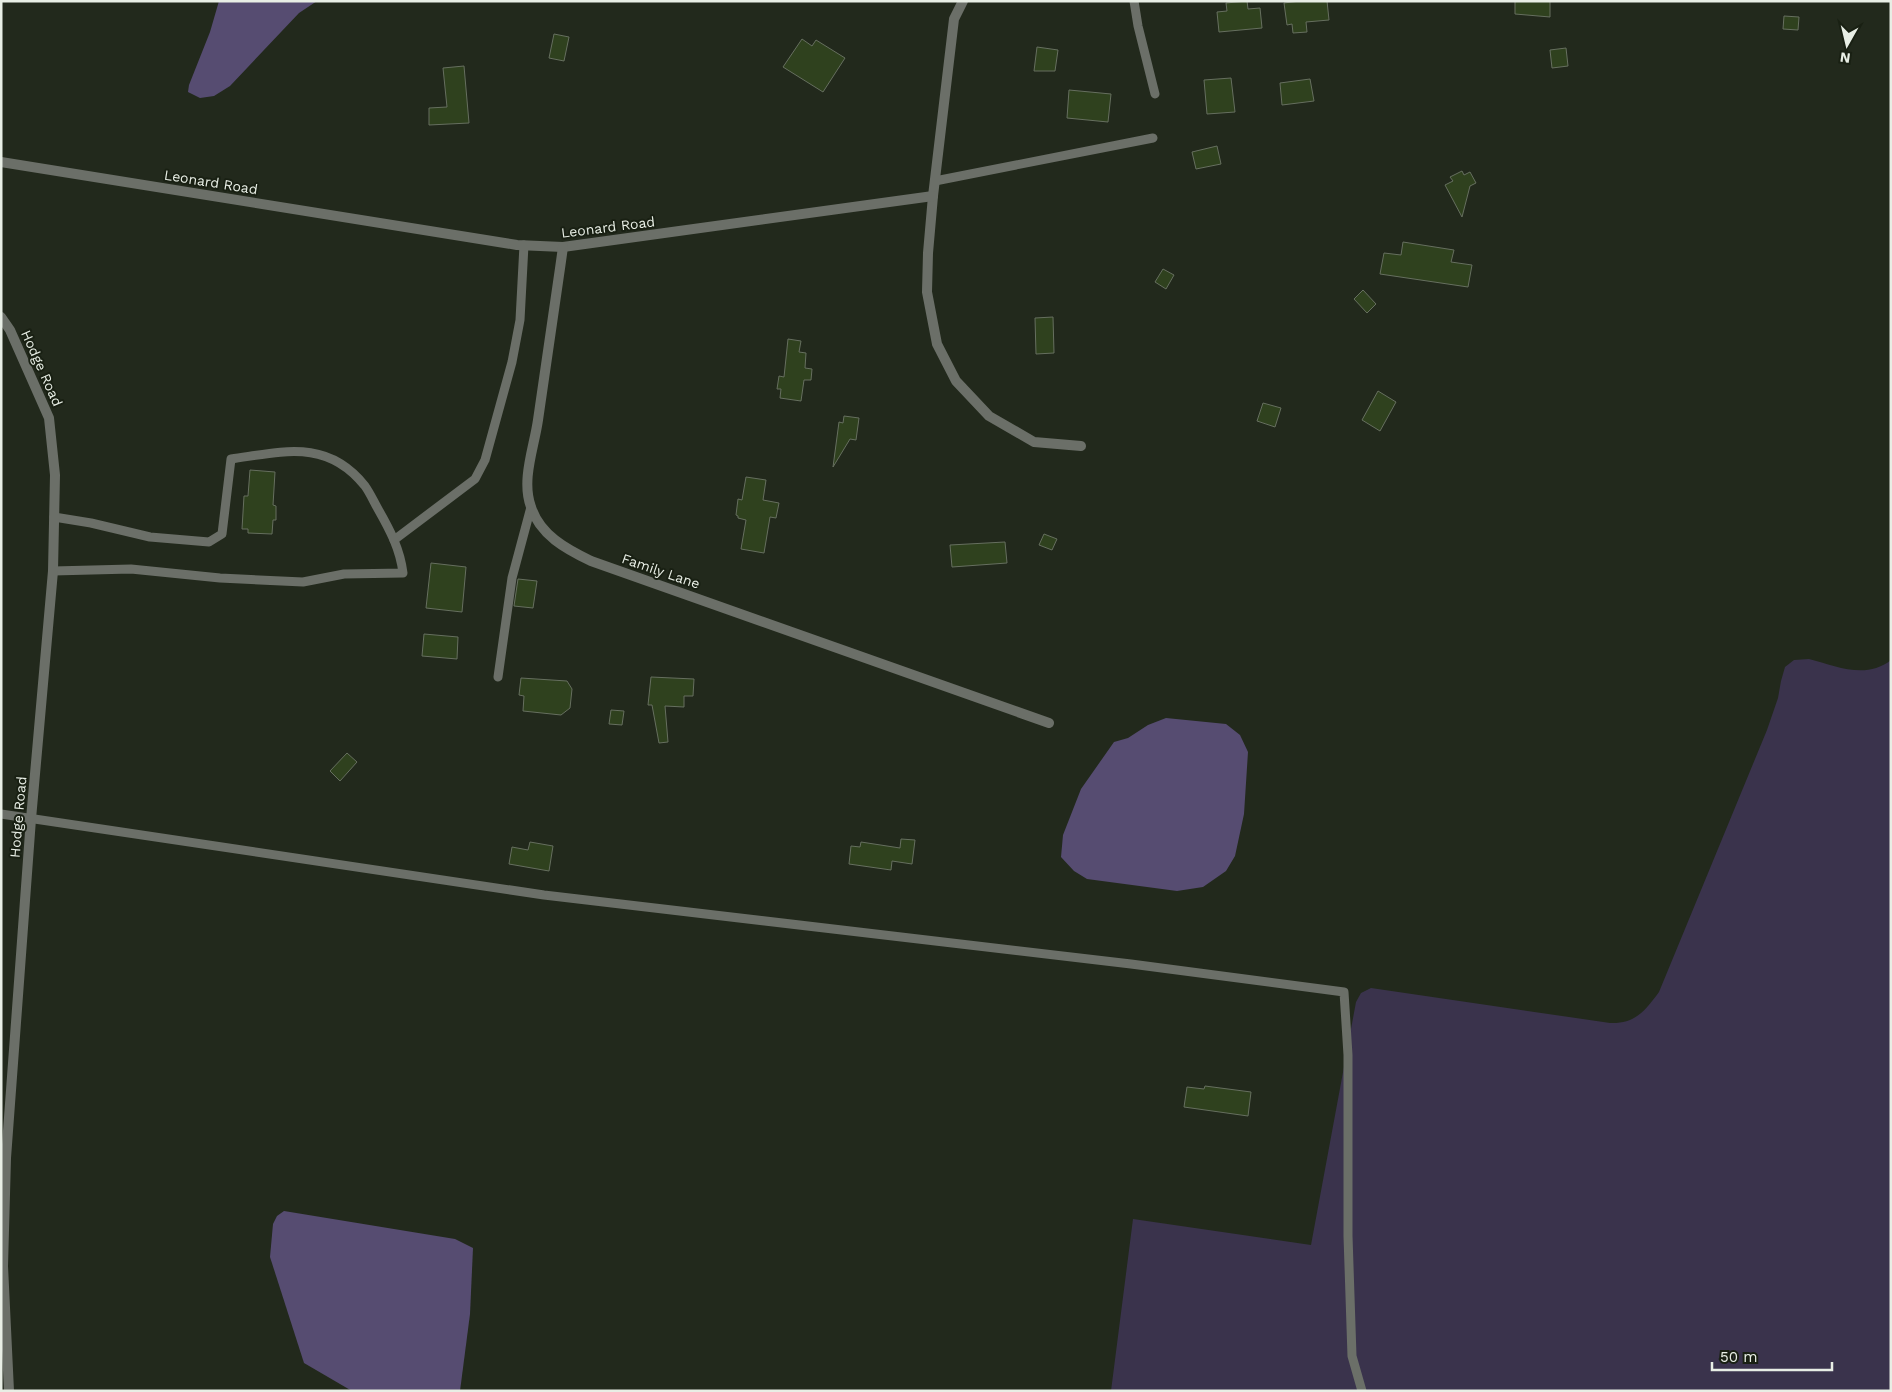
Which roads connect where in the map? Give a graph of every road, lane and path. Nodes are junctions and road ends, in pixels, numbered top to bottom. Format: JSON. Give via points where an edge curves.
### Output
{"nodes":[{"id":1,"x":963,"y":1,"type":"edge"},
{"id":2,"x":1134,"y":1,"type":"edge"},
{"id":3,"x":1155,"y":94,"type":"dead end"},
{"id":4,"x":1152,"y":138,"type":"dead end"},
{"id":5,"x":1,"y":162,"type":"edge"},
{"id":6,"x":935,"y":181,"type":"junction"},
{"id":7,"x":933,"y":196,"type":"junction"},
{"id":8,"x":524,"y":245,"type":"junction"},
{"id":9,"x":564,"y":247,"type":"junction"},
{"id":10,"x":1,"y":317,"type":"edge"},
{"id":11,"x":1081,"y":446,"type":"dead end"},
{"id":12,"x":530,"y":506,"type":"junction"},
{"id":13,"x":54,"y":517,"type":"junction"},
{"id":14,"x":394,"y":540,"type":"junction"},
{"id":15,"x":52,"y":571,"type":"junction"},
{"id":16,"x":498,"y":677,"type":"dead end"},
{"id":17,"x":1049,"y":722,"type":"dead end"},
{"id":18,"x":1,"y":814,"type":"edge"},
{"id":19,"x":31,"y":819,"type":"junction"},
{"id":20,"x":9,"y":1391,"type":"edge"},
{"id":21,"x":1362,"y":1391,"type":"edge"}],
"edges":[{"from":1,"to":6,"type":"street","via":[[954,19]]},
{"from":2,"to":3,"type":"lane"},
{"from":4,"to":6,"type":"lane"},
{"from":5,"to":8,"type":"street","name":"Leonard Road"},
{"from":6,"to":7,"type":"street"},
{"from":7,"to":9,"type":"street","name":"Leonard Road"},
{"from":7,"to":11,"type":"street","via":[[927,292],[938,344],[956,381],[989,416],[1034,442]]},
{"from":8,"to":9,"type":"street","name":"Leonard Road"},
{"from":8,"to":14,"type":"lane","via":[[520,320],[485,460],[475,479]]},
{"from":9,"to":12,"type":"street","name":"Family Lane","via":[[527,479]]},
{"from":10,"to":13,"type":"street","name":"Hodge Road","via":[[10,330],[49,418],[55,475]]},
{"from":12,"to":16,"type":"lane","via":[[512,578]]},
{"from":12,"to":17,"type":"street","name":"Family Lane","via":[[543,529],[564,548],[591,561]]},
{"from":13,"to":14,"type":"lane","via":[[150,537],[209,542],[222,534],[230,459],[300,450],[320,454],[345,466],[365,486]]},
{"from":13,"to":15,"type":"street","name":"Hodge Road"},
{"from":14,"to":15,"type":"lane","via":[[403,573],[344,574],[303,582],[131,569]]},
{"from":15,"to":19,"type":"street","name":"Hodge Road"},
{"from":18,"to":19,"type":"lane"},
{"from":19,"to":20,"type":"street","name":"Hodge Road","via":[[6,1158],[3,1266]]},
{"from":19,"to":21,"type":"lane","via":[[544,895],[1344,992],[1348,1055],[1352,1356]]}]}
